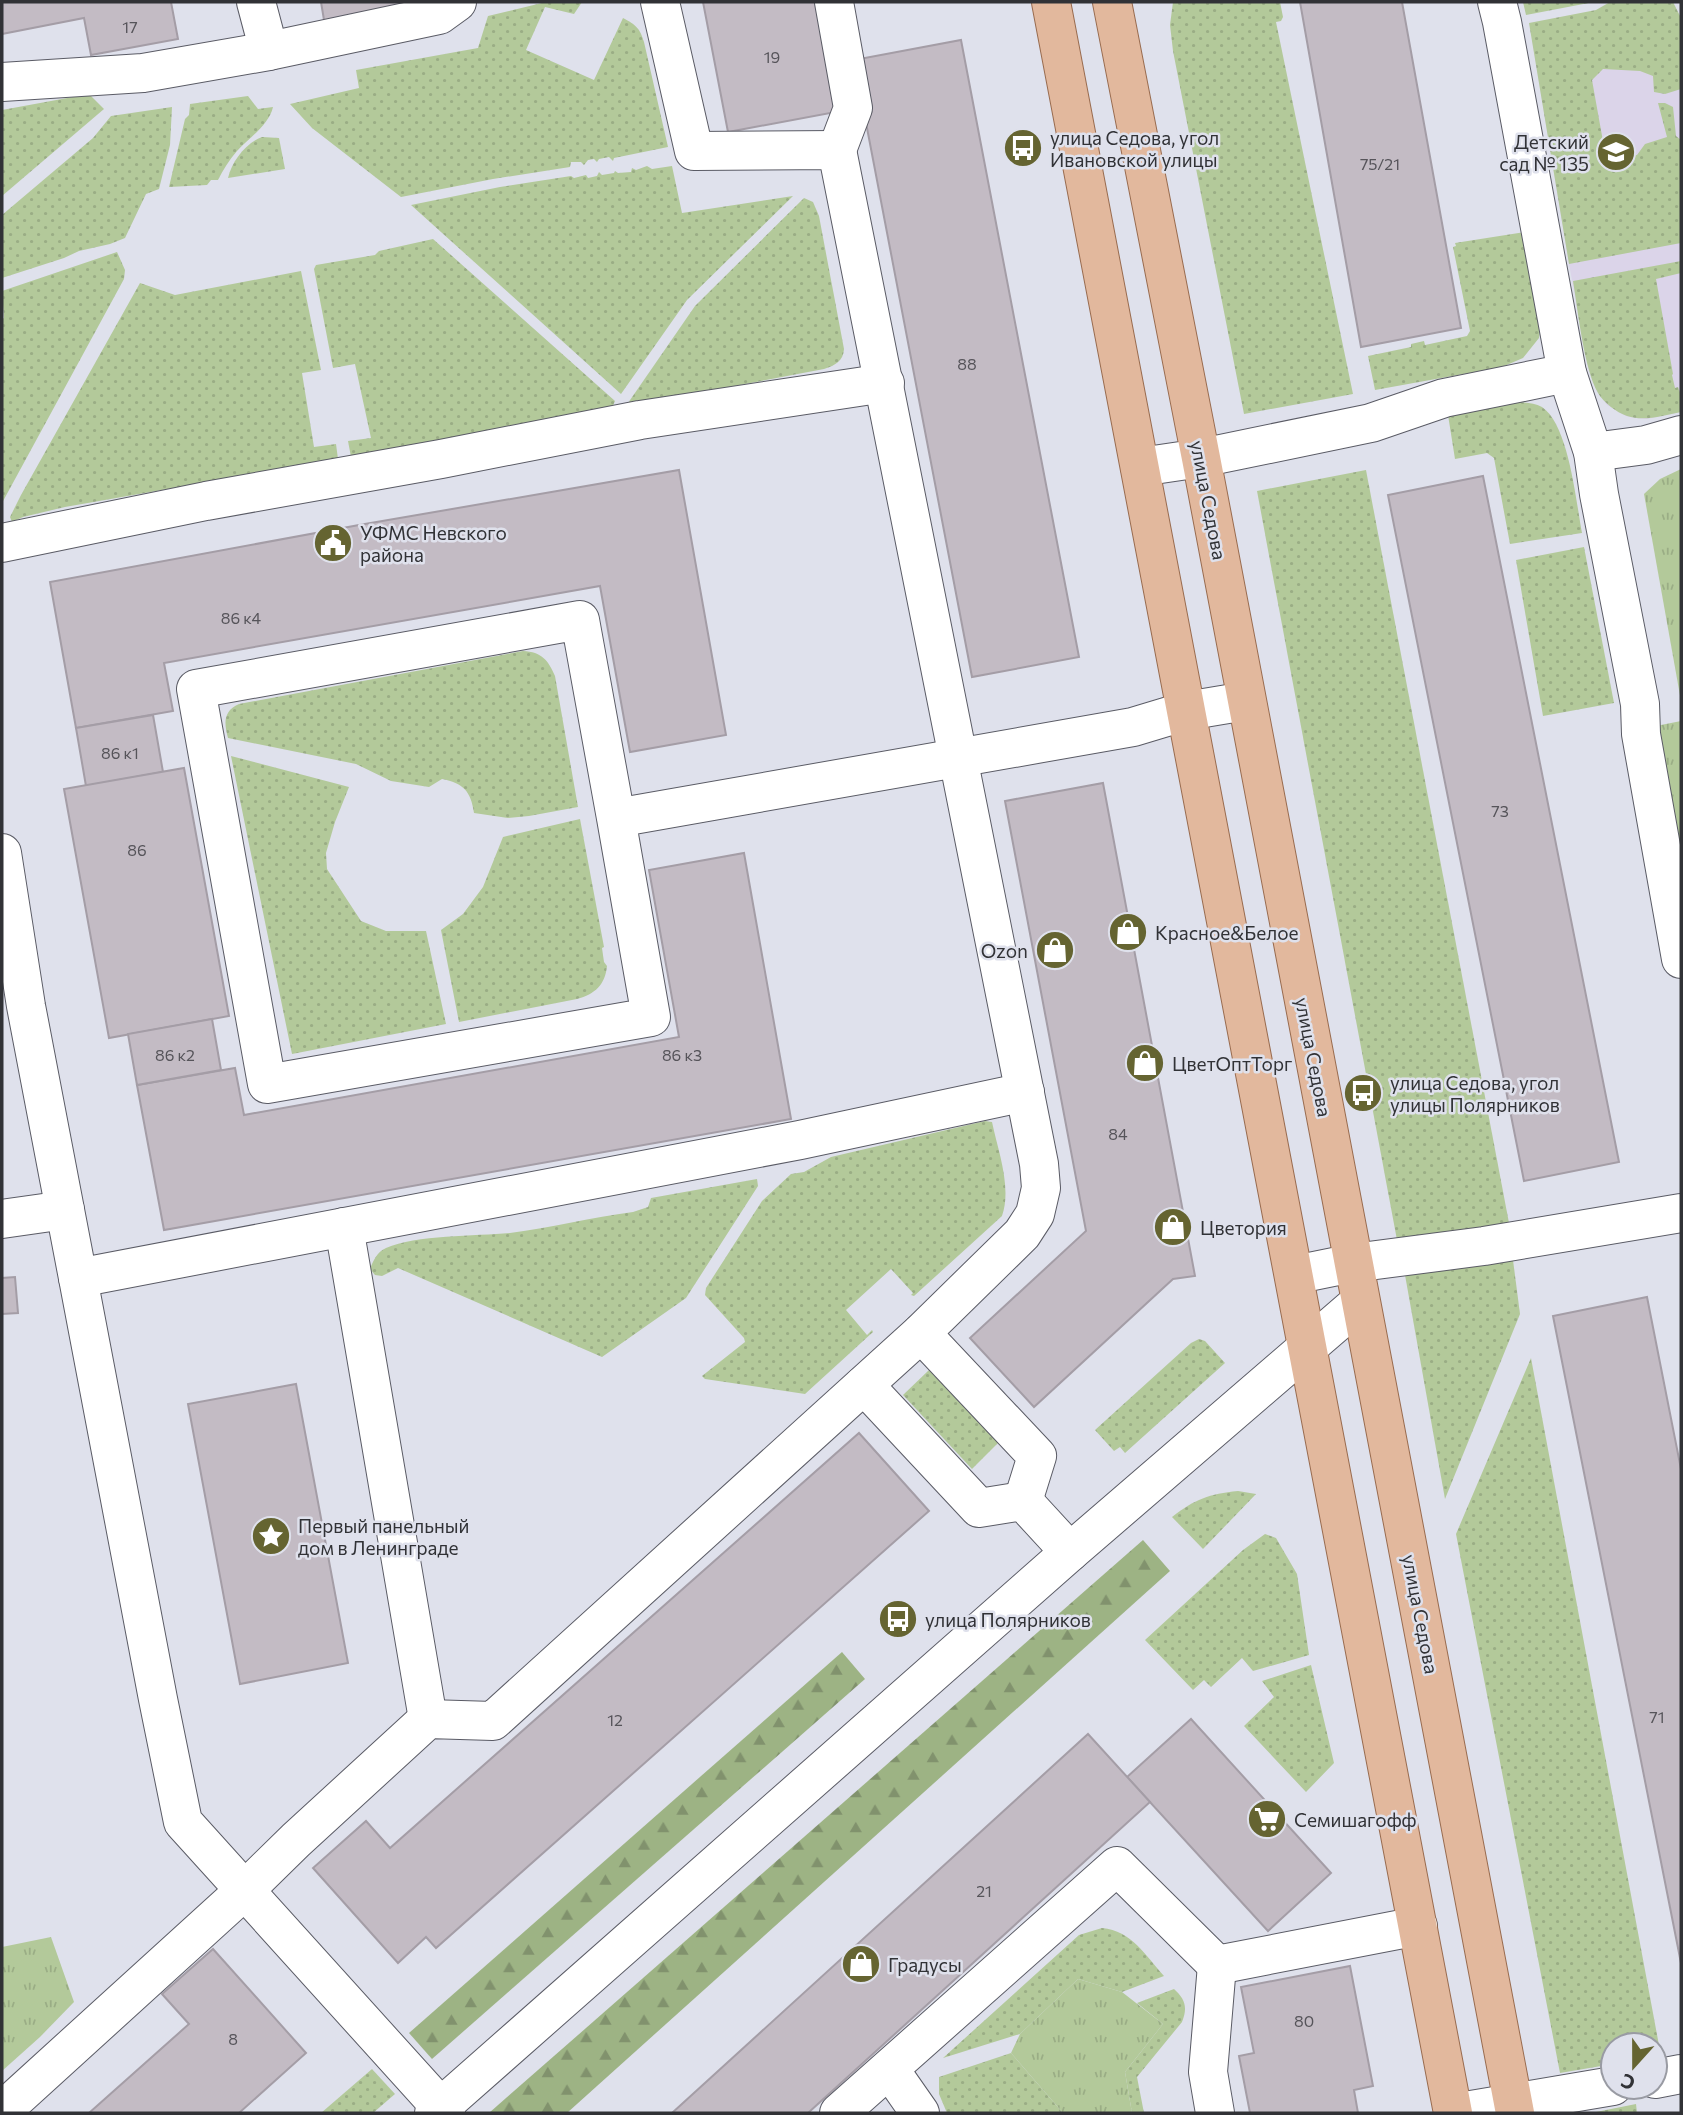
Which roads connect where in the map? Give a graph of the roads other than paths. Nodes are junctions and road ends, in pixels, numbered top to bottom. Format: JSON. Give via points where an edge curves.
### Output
{"nodes":[{"id":1,"x":257,"y":2,"type":"edge"},
{"id":2,"x":457,"y":2,"type":"edge"},
{"id":3,"x":660,"y":2,"type":"edge"},
{"id":4,"x":834,"y":2,"type":"edge"},
{"id":5,"x":1051,"y":2,"type":"edge"},
{"id":6,"x":1112,"y":2,"type":"edge"},
{"id":7,"x":1497,"y":2,"type":"edge"},
{"id":8,"x":269,"y":51,"type":"junction"},
{"id":9,"x":2,"y":82,"type":"edge"},
{"id":10,"x":837,"y":150,"type":"junction"},
{"id":11,"x":1567,"y":373,"type":"junction"},
{"id":12,"x":885,"y":383,"type":"junction"},
{"id":13,"x":1681,"y":435,"type":"edge"},
{"id":14,"x":1593,"y":452,"type":"junction"},
{"id":15,"x":1201,"y":458,"type":"junction"},
{"id":16,"x":1140,"y":467,"type":"junction"},
{"id":17,"x":2,"y":543,"type":"edge"},
{"id":18,"x":1246,"y":701,"type":"junction"},
{"id":19,"x":1186,"y":711,"type":"junction"},
{"id":20,"x":959,"y":758,"type":"junction"},
{"id":21,"x":616,"y":818,"type":"junction"},
{"id":22,"x":2,"y":853,"type":"edge"},
{"id":23,"x":1681,"y":959,"type":"edge"},
{"id":24,"x":14,"y":1009,"type":"edge"},
{"id":25,"x":1025,"y":1092,"type":"junction"},
{"id":26,"x":65,"y":1210,"type":"junction"},
{"id":27,"x":1681,"y":1213,"type":"edge"},
{"id":28,"x":2,"y":1219,"type":"edge"},
{"id":29,"x":344,"y":1227,"type":"junction"},
{"id":30,"x":1353,"y":1264,"type":"junction"},
{"id":31,"x":1294,"y":1275,"type":"junction"},
{"id":32,"x":78,"y":1278,"type":"junction"},
{"id":33,"x":1360,"y":1303,"type":"junction"},
{"id":34,"x":921,"y":1333,"type":"junction"},
{"id":35,"x":1308,"y":1347,"type":"junction"},
{"id":36,"x":864,"y":1385,"type":"junction"},
{"id":37,"x":1023,"y":1501,"type":"junction"},
{"id":38,"x":1070,"y":1552,"type":"junction"},
{"id":39,"x":428,"y":1719,"type":"junction"},
{"id":40,"x":245,"y":1890,"type":"junction"},
{"id":41,"x":1418,"y":1926,"type":"junction"},
{"id":42,"x":1217,"y":1965,"type":"junction"},
{"id":43,"x":890,"y":2070,"type":"junction"},
{"id":44,"x":1599,"y":2089,"type":"edge"},
{"id":45,"x":1514,"y":2108,"type":"edge"},
{"id":46,"x":2,"y":2111,"type":"edge"},
{"id":47,"x":440,"y":2111,"type":"edge"},
{"id":48,"x":839,"y":2113,"type":"edge"},
{"id":49,"x":920,"y":2113,"type":"edge"},
{"id":50,"x":1215,"y":2113,"type":"edge"},
{"id":51,"x":1453,"y":2113,"type":"edge"}],
"edges":[{"from":1,"to":8,"type":"street"},
{"from":2,"to":8,"type":"street","via":[[439,15]]},
{"from":3,"to":10,"type":"street","via":[[694,151]]},
{"from":4,"to":10,"type":"street","via":[[853,108]]},
{"from":5,"to":16,"type":"main road"},
{"from":6,"to":15,"type":"main road","name":"улица Седова"},
{"from":7,"to":11,"type":"street"},
{"from":8,"to":9,"type":"street","via":[[144,72]]},
{"from":10,"to":12,"type":"street"},
{"from":11,"to":14,"type":"street"},
{"from":11,"to":15,"type":"street","via":[[1444,398],[1371,423]]},
{"from":12,"to":17,"type":"street","via":[[640,420]]},
{"from":12,"to":20,"type":"street"},
{"from":13,"to":14,"type":"street"},
{"from":14,"to":23,"type":"street"},
{"from":15,"to":16,"type":"street"},
{"from":15,"to":18,"type":"main road","name":"улица Седова"},
{"from":16,"to":19,"type":"main road"},
{"from":18,"to":19,"type":"street"},
{"from":18,"to":30,"type":"main road","name":"улица Седова"},
{"from":19,"to":20,"type":"street","via":[[1133,727]]},
{"from":19,"to":31,"type":"main road"},
{"from":20,"to":21,"type":"street"},
{"from":20,"to":25,"type":"street"},
{"from":21,"to":21,"type":"street","via":[[580,620],[196,689],[267,1084],[651,1017]]},
{"from":22,"to":24,"type":"street"},
{"from":24,"to":26,"type":"street"},
{"from":25,"to":29,"type":"street"},
{"from":25,"to":34,"type":"street","via":[[1041,1188],[1035,1214],[1022,1234]]},
{"from":26,"to":28,"type":"street"},
{"from":26,"to":32,"type":"street"},
{"from":27,"to":30,"type":"street"},
{"from":29,"to":32,"type":"street"},
{"from":29,"to":39,"type":"street"},
{"from":30,"to":31,"type":"street"},
{"from":30,"to":33,"type":"main road","name":"улица Седова"},
{"from":31,"to":35,"type":"main road"},
{"from":32,"to":40,"type":"street","via":[[183,1822]]},
{"from":33,"to":35,"type":"street"},
{"from":33,"to":45,"type":"main road","name":"улица Седова"},
{"from":34,"to":36,"type":"street"},
{"from":34,"to":37,"type":"street","via":[[1037,1456]]},
{"from":35,"to":38,"type":"street"},
{"from":35,"to":41,"type":"main road"},
{"from":36,"to":37,"type":"street","via":[[979,1507]]},
{"from":36,"to":39,"type":"street","via":[[493,1721]]},
{"from":37,"to":38,"type":"street"},
{"from":38,"to":47,"type":"street"},
{"from":39,"to":40,"type":"street"},
{"from":40,"to":46,"type":"street"},
{"from":40,"to":47,"type":"street"},
{"from":41,"to":42,"type":"street"},
{"from":41,"to":51,"type":"main road"},
{"from":42,"to":43,"type":"street","via":[[1117,1866]]},
{"from":42,"to":50,"type":"street","via":[[1208,2072]]},
{"from":43,"to":48,"type":"street"},
{"from":43,"to":49,"type":"street"},
{"from":44,"to":45,"type":"street"},
{"from":45,"to":51,"type":"street"}]}
